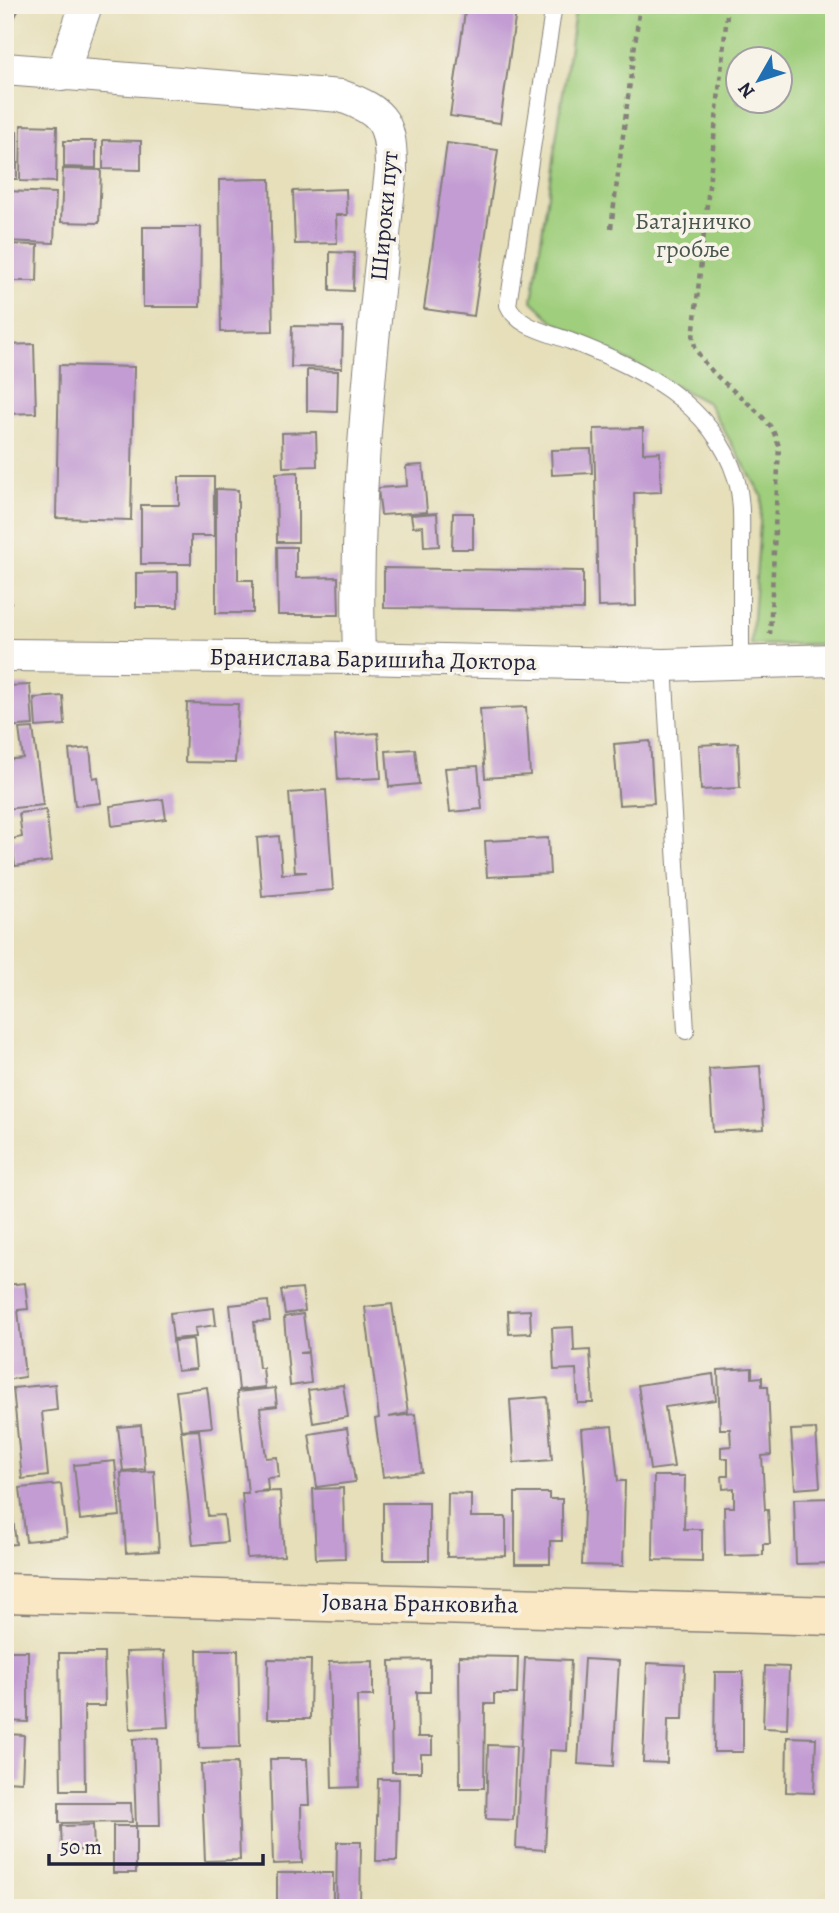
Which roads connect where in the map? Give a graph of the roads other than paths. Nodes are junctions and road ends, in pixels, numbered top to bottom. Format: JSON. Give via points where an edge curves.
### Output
{"nodes":[{"id":1,"x":86,"y":5,"type":"edge"},
{"id":2,"x":554,"y":5,"type":"edge"},
{"id":3,"x":5,"y":69,"type":"edge"},
{"id":4,"x":62,"y":75,"type":"junction"},
{"id":5,"x":5,"y":654,"type":"edge"},
{"id":6,"x":359,"y":657,"type":"junction"},
{"id":7,"x":834,"y":660,"type":"edge"},
{"id":8,"x":741,"y":663,"type":"junction"},
{"id":9,"x":664,"y":665,"type":"junction"},
{"id":10,"x":685,"y":1031,"type":"dead end"},
{"id":11,"x":5,"y":1593,"type":"edge"},
{"id":12,"x":834,"y":1616,"type":"edge"}],
"edges":[{"from":1,"to":4,"type":"street"},
{"from":2,"to":8,"type":"lane","via":[[508,305],[512,314],[529,326],[615,358],[656,380],[686,402],[717,439],[736,479],[741,509]]},
{"from":3,"to":4,"type":"street","name":"Широки пут"},
{"from":4,"to":6,"type":"street","name":"Широки пут","via":[[341,96],[360,103],[387,125],[391,171],[371,345],[359,511]]},
{"from":5,"to":6,"type":"street","name":"Бранислава Баришића Доктора"},
{"from":6,"to":9,"type":"street","name":"Бранислава Баришића Доктора"},
{"from":7,"to":8,"type":"street","name":"Бранислава Баришића Доктора"},
{"from":8,"to":9,"type":"street","name":"Бранислава Баришића Доктора"},
{"from":9,"to":10,"type":"lane"},
{"from":11,"to":12,"type":"main road","name":"Јована Бранковића"}]}
